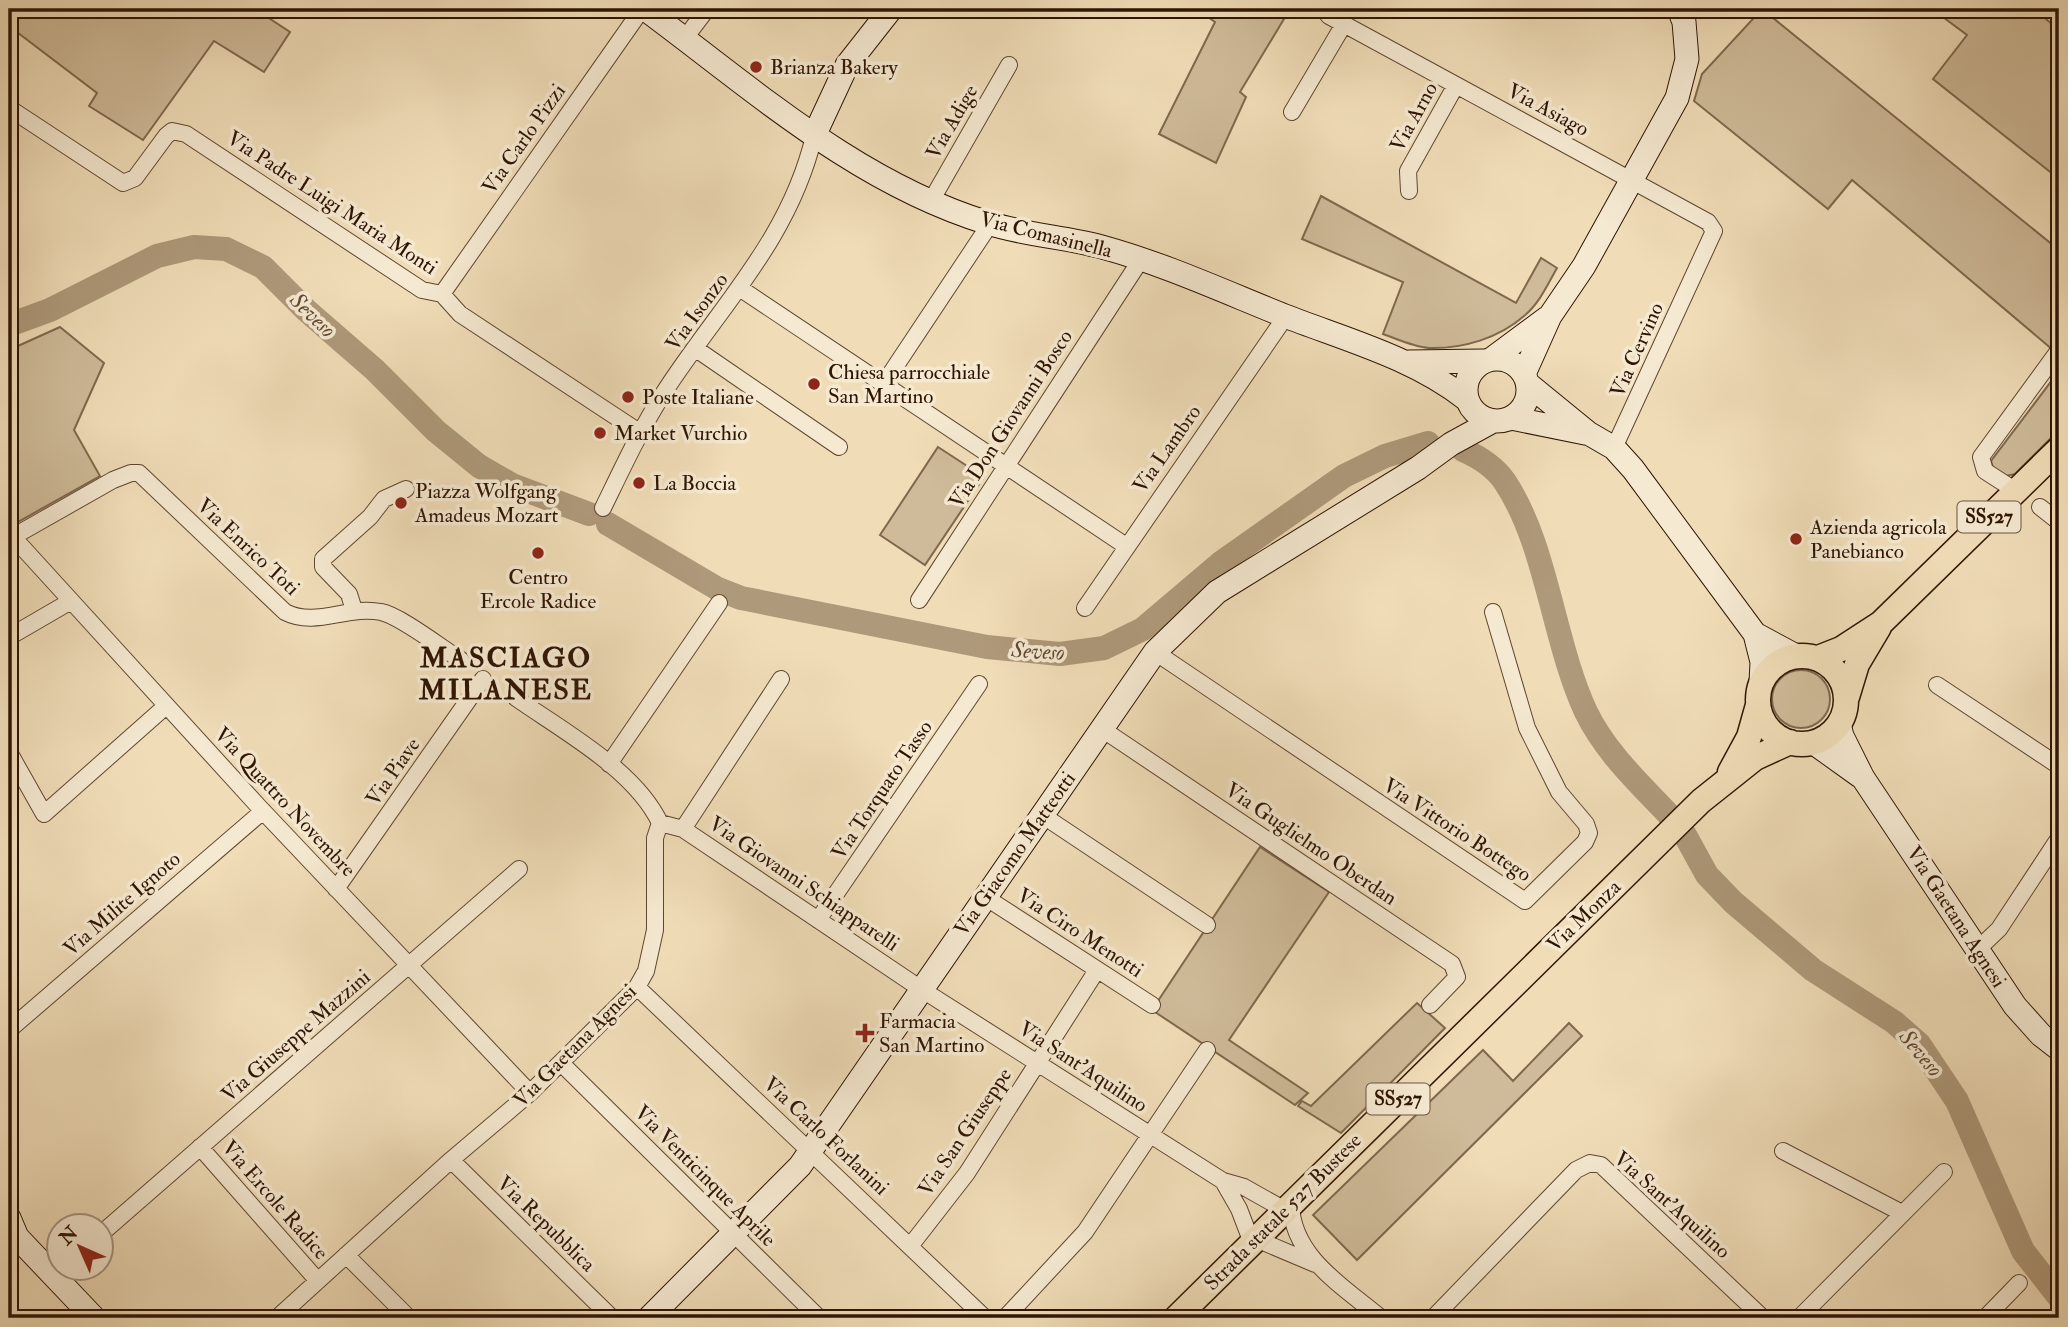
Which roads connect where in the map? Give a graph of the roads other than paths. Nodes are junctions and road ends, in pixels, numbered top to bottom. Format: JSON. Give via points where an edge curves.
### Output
{"nodes":[{"id":1,"x":643,"y":9,"type":"edge"},
{"id":2,"x":707,"y":9,"type":"edge"},
{"id":3,"x":891,"y":9,"type":"edge"},
{"id":4,"x":1323,"y":9,"type":"edge"},
{"id":5,"x":1679,"y":9,"type":"edge"},
{"id":6,"x":1344,"y":23,"type":"junction"},
{"id":7,"x":685,"y":38,"type":"junction"},
{"id":8,"x":1009,"y":65,"type":"dead end"},
{"id":9,"x":1456,"y":85,"type":"junction"},
{"id":10,"x":9,"y":108,"type":"edge"},
{"id":11,"x":1292,"y":112,"type":"dead end"},
{"id":12,"x":814,"y":136,"type":"junction"},
{"id":13,"x":1634,"y":180,"type":"junction"},
{"id":14,"x":1409,"y":191,"type":"dead end"},
{"id":15,"x":931,"y":201,"type":"junction"},
{"id":16,"x":990,"y":224,"type":"junction"},
{"id":17,"x":1140,"y":261,"type":"junction"},
{"id":18,"x":1696,"y":269,"type":"joint"},
{"id":19,"x":741,"y":289,"type":"junction"},
{"id":20,"x":442,"y":294,"type":"junction"},
{"id":21,"x":1286,"y":316,"type":"junction"},
{"id":22,"x":1550,"y":316,"type":"junction"},
{"id":23,"x":696,"y":349,"type":"junction"},
{"id":24,"x":2059,"y":350,"type":"edge"},
{"id":25,"x":1488,"y":360,"type":"junction"},
{"id":26,"x":1405,"y":362,"type":"junction"},
{"id":27,"x":1526,"y":379,"type":"junction"},
{"id":28,"x":883,"y":386,"type":"junction"},
{"id":29,"x":1469,"y":404,"type":"junction"},
{"id":30,"x":1502,"y":419,"type":"junction"},
{"id":31,"x":639,"y":432,"type":"junction"},
{"id":32,"x":1588,"y":433,"type":"junction"},
{"id":33,"x":1459,"y":435,"type":"junction"},
{"id":34,"x":839,"y":447,"type":"dead end"},
{"id":35,"x":1614,"y":448,"type":"junction"},
{"id":36,"x":2059,"y":449,"type":"edge"},
{"id":37,"x":1005,"y":464,"type":"junction"},
{"id":38,"x":406,"y":489,"type":"dead end"},
{"id":39,"x":2016,"y":491,"type":"junction"},
{"id":40,"x":2040,"y":507,"type":"dead end"},
{"id":41,"x":603,"y":508,"type":"dead end"},
{"id":42,"x":2059,"y":522,"type":"edge"},
{"id":43,"x":11,"y":538,"type":"edge"},
{"id":44,"x":1126,"y":546,"type":"junction"},
{"id":45,"x":919,"y":600,"type":"dead end"},
{"id":46,"x":71,"y":601,"type":"junction"},
{"id":47,"x":719,"y":603,"type":"dead end"},
{"id":48,"x":1085,"y":608,"type":"dead end"},
{"id":49,"x":354,"y":610,"type":"junction"},
{"id":50,"x":1493,"y":612,"type":"dead end"},
{"id":51,"x":1881,"y":624,"type":"junction"},
{"id":52,"x":1755,"y":634,"type":"junction"},
{"id":53,"x":9,"y":638,"type":"edge"},
{"id":54,"x":1155,"y":652,"type":"junction"},
{"id":55,"x":1807,"y":657,"type":"junction"},
{"id":56,"x":461,"y":660,"type":"dead end"},
{"id":57,"x":483,"y":679,"type":"dead end"},
{"id":58,"x":781,"y":679,"type":"dead end"},
{"id":59,"x":979,"y":684,"type":"dead end"},
{"id":60,"x":1937,"y":685,"type":"dead end"},
{"id":61,"x":1760,"y":694,"type":"junction"},
{"id":62,"x":1847,"y":697,"type":"junction"},
{"id":63,"x":516,"y":698,"type":"dead end"},
{"id":64,"x":166,"y":706,"type":"junction"},
{"id":65,"x":1839,"y":724,"type":"junction"},
{"id":66,"x":1102,"y":729,"type":"junction"},
{"id":67,"x":1802,"y":743,"type":"junction"},
{"id":68,"x":9,"y":752,"type":"edge"},
{"id":69,"x":609,"y":764,"type":"junction"},
{"id":70,"x":2059,"y":766,"type":"edge"},
{"id":71,"x":1728,"y":777,"type":"junction"},
{"id":72,"x":1863,"y":778,"type":"junction"},
{"id":73,"x":264,"y":811,"type":"junction"},
{"id":74,"x":1042,"y":815,"type":"junction"},
{"id":75,"x":660,"y":822,"type":"junction"},
{"id":76,"x":683,"y":829,"type":"junction"},
{"id":77,"x":2059,"y":838,"type":"edge"},
{"id":78,"x":519,"y":869,"type":"dead end"},
{"id":79,"x":336,"y":889,"type":"junction"},
{"id":80,"x":985,"y":897,"type":"junction"},
{"id":81,"x":818,"y":919,"type":"junction"},
{"id":82,"x":1207,"y":925,"type":"dead end"},
{"id":83,"x":1977,"y":950,"type":"junction"},
{"id":84,"x":408,"y":966,"type":"junction"},
{"id":85,"x":1097,"y":970,"type":"junction"},
{"id":86,"x":637,"y":987,"type":"junction"},
{"id":87,"x":921,"y":989,"type":"junction"},
{"id":88,"x":1511,"y":989,"type":"joint"},
{"id":89,"x":1152,"y":1005,"type":"dead end"},
{"id":90,"x":1430,"y":1005,"type":"dead end"},
{"id":91,"x":9,"y":1030,"type":"edge"},
{"id":92,"x":2059,"y":1049,"type":"edge"},
{"id":93,"x":1207,"y":1050,"type":"dead end"},
{"id":94,"x":561,"y":1063,"type":"junction"},
{"id":95,"x":1036,"y":1063,"type":"junction"},
{"id":96,"x":530,"y":1093,"type":"junction"},
{"id":97,"x":1150,"y":1135,"type":"junction"},
{"id":98,"x":200,"y":1147,"type":"junction"},
{"id":99,"x":811,"y":1151,"type":"junction"},
{"id":100,"x":1783,"y":1151,"type":"dead end"},
{"id":101,"x":450,"y":1160,"type":"junction"},
{"id":102,"x":1944,"y":1171,"type":"dead end"},
{"id":103,"x":1223,"y":1181,"type":"junction"},
{"id":104,"x":1288,"y":1207,"type":"junction"},
{"id":105,"x":1902,"y":1213,"type":"junction"},
{"id":106,"x":116,"y":1221,"type":"edge"},
{"id":107,"x":12,"y":1231,"type":"edge"},
{"id":108,"x":733,"y":1234,"type":"junction"},
{"id":109,"x":1254,"y":1241,"type":"junction"},
{"id":110,"x":911,"y":1245,"type":"junction"},
{"id":111,"x":345,"y":1255,"type":"junction"},
{"id":112,"x":46,"y":1262,"type":"edge"},
{"id":113,"x":1317,"y":1265,"type":"junction"},
{"id":114,"x":318,"y":1281,"type":"junction"},
{"id":115,"x":65,"y":1282,"type":"edge"},
{"id":116,"x":2019,"y":1283,"type":"dead end"},
{"id":117,"x":94,"y":1318,"type":"edge"},
{"id":118,"x":278,"y":1318,"type":"edge"},
{"id":119,"x":409,"y":1318,"type":"edge"},
{"id":120,"x":612,"y":1318,"type":"edge"},
{"id":121,"x":649,"y":1318,"type":"edge"},
{"id":122,"x":819,"y":1318,"type":"edge"},
{"id":123,"x":985,"y":1318,"type":"edge"},
{"id":124,"x":1005,"y":1318,"type":"edge"},
{"id":125,"x":1176,"y":1318,"type":"edge"},
{"id":126,"x":1381,"y":1318,"type":"edge"},
{"id":127,"x":1433,"y":1318,"type":"edge"},
{"id":128,"x":1763,"y":1318,"type":"edge"},
{"id":129,"x":1799,"y":1318,"type":"edge"},
{"id":130,"x":1985,"y":1318,"type":"edge"}],
"edges":[{"from":1,"to":7,"type":"street","name":"Via Comasinella"},
{"from":1,"to":20,"type":"street","name":"Via Carlo Pizzi"},
{"from":2,"to":7,"type":"street"},
{"from":3,"to":12,"type":"street","via":[[847,65]]},
{"from":4,"to":6,"type":"street","name":"Via Asiago"},
{"from":5,"to":13,"type":"street","via":[[1687,59],[1677,98]]},
{"from":6,"to":9,"type":"street","name":"Via Asiago"},
{"from":6,"to":11,"type":"street"},
{"from":7,"to":12,"type":"street","name":"Via Comasinella"},
{"from":8,"to":15,"type":"street","name":"Via Adige"},
{"from":9,"to":13,"type":"street","name":"Via Asiago"},
{"from":9,"to":14,"type":"street","name":"Via Arno","via":[[1408,171]]},
{"from":10,"to":20,"type":"street","name":"Via Padre Luigi Maria Monti","via":[[122,183],[135,178],[172,131],[187,134],[422,290]]},
{"from":12,"to":15,"type":"street","name":"Via Comasinella"},
{"from":12,"to":19,"type":"street","name":"Via Isonzo","via":[[775,232]]},
{"from":13,"to":18,"type":"street","name":"Via Asiago","via":[[1708,222],[1714,231]]},
{"from":13,"to":22,"type":"street"},
{"from":15,"to":16,"type":"street","name":"Via Comasinella"},
{"from":16,"to":17,"type":"street","name":"Via Comasinella","via":[[1105,247]]},
{"from":16,"to":28,"type":"street"},
{"from":17,"to":21,"type":"street","name":"Via Comasinella"},
{"from":17,"to":37,"type":"street","name":"Via Don Giovanni Bosco"},
{"from":18,"to":35,"type":"street","name":"Via Cervino"},
{"from":19,"to":23,"type":"street","name":"Via Isonzo"},
{"from":19,"to":28,"type":"street"},
{"from":20,"to":31,"type":"street","name":"Via Padre Luigi Maria Monti","via":[[460,314]]},
{"from":21,"to":26,"type":"street","name":"Via Comasinella"},
{"from":21,"to":44,"type":"street","name":"Via Lambro"},
{"from":22,"to":25,"type":"street"},
{"from":22,"to":27,"type":"street"},
{"from":23,"to":31,"type":"street","name":"Via Isonzo"},
{"from":23,"to":34,"type":"street"},
{"from":24,"to":39,"type":"street","via":[[1981,457],[1985,471]]},
{"from":25,"to":26,"type":"street","name":"Via Comasinella"},
{"from":25,"to":27,"type":"street","via":[[1516,365]]},
{"from":25,"to":29,"type":"street","via":[[1467,380]]},
{"from":26,"to":29,"type":"street","name":"Via Comasinella","via":[[1443,381]]},
{"from":27,"to":30,"type":"street","via":[[1527,400]]},
{"from":27,"to":32,"type":"street"},
{"from":28,"to":37,"type":"street"},
{"from":29,"to":30,"type":"street"},
{"from":29,"to":33,"type":"street","name":"Via Giacomo Matteotti"},
{"from":30,"to":32,"type":"street"},
{"from":30,"to":33,"type":"street","name":"Via Giacomo Matteotti"},
{"from":31,"to":41,"type":"street","name":"Via Isonzo"},
{"from":32,"to":35,"type":"street"},
{"from":33,"to":54,"type":"street","name":"Via Giacomo Matteotti","via":[[1434,456],[1217,592]]},
{"from":35,"to":52,"type":"street"},
{"from":36,"to":39,"type":"main road","number":"SS527"},
{"from":37,"to":44,"type":"street"},
{"from":37,"to":45,"type":"street","name":"Via Don Giovanni Bosco"},
{"from":38,"to":49,"type":"street","via":[[390,494],[322,562],[349,594]]},
{"from":39,"to":51,"type":"main road","number":"SS527"},
{"from":40,"to":42,"type":"street"},
{"from":43,"to":46,"type":"street","name":"Via Quattro Novembre"},
{"from":43,"to":49,"type":"street","name":"Via Enrico Toti","via":[[131,473],[139,473],[285,612],[304,619]]},
{"from":44,"to":48,"type":"street","name":"Via Lambro"},
{"from":46,"to":53,"type":"street"},
{"from":46,"to":64,"type":"street","name":"Via Quattro Novembre"},
{"from":47,"to":69,"type":"street"},
{"from":49,"to":56,"type":"street","name":"Via Enrico Toti","via":[[387,614]]},
{"from":50,"to":54,"type":"street","name":"Via Vittorio Bottego","via":[[1527,728],[1559,792],[1589,828],[1586,842],[1525,901]]},
{"from":51,"to":55,"type":"main road","number":"SS527","via":[[1841,649]]},
{"from":51,"to":62,"type":"main road","number":"SS527","via":[[1857,664]]},
{"from":52,"to":55,"type":"street"},
{"from":52,"to":61,"type":"street","via":[[1762,662]]},
{"from":54,"to":66,"type":"street","name":"Via Giacomo Matteotti"},
{"from":55,"to":61,"type":"main road","number":"SS527","via":[[1780,662]]},
{"from":55,"to":62,"type":"main road","via":[[1838,673]]},
{"from":57,"to":79,"type":"street","name":"Via Piave"},
{"from":58,"to":76,"type":"street"},
{"from":59,"to":81,"type":"street","name":"Via Torquato Tasso"},
{"from":60,"to":70,"type":"street"},
{"from":61,"to":67,"type":"main road","via":[[1768,729]]},
{"from":61,"to":71,"type":"main road","number":"SS527","via":[[1749,737]]},
{"from":62,"to":65,"type":"main road","number":"SS527"},
{"from":63,"to":69,"type":"street"},
{"from":64,"to":68,"type":"street","via":[[44,814]]},
{"from":64,"to":73,"type":"street","name":"Via Quattro Novembre"},
{"from":65,"to":67,"type":"main road","number":"SS527","via":[[1828,736]]},
{"from":65,"to":72,"type":"street","name":"Via Gaetana Agnesi"},
{"from":66,"to":74,"type":"street","name":"Via Giacomo Matteotti"},
{"from":66,"to":90,"type":"street","name":"Via Guglielmo Oberdan","via":[[1452,964],[1457,976],[1454,982]]},
{"from":67,"to":71,"type":"main road","number":"SS527","via":[[1755,758]]},
{"from":67,"to":72,"type":"street","name":"Via Gaetana Agnesi"},
{"from":69,"to":75,"type":"street","via":[[634,785]]},
{"from":71,"to":88,"type":"main road","name":"Via Monza","number":"SS527"},
{"from":72,"to":83,"type":"street","name":"Via Gaetana Agnesi"},
{"from":73,"to":79,"type":"street","name":"Via Quattro Novembre"},
{"from":73,"to":91,"type":"street","name":"Via Milite Ignoto"},
{"from":74,"to":80,"type":"street","name":"Via Giacomo Matteotti"},
{"from":74,"to":82,"type":"street"},
{"from":75,"to":76,"type":"street","name":"Via Giovanni Schiapparelli"},
{"from":75,"to":86,"type":"street","name":"Via Gaetana Agnesi","via":[[655,838],[655,930],[646,971]]},
{"from":76,"to":81,"type":"street","name":"Via Giovanni Schiapparelli"},
{"from":77,"to":83,"type":"street","via":[[1997,932]]},
{"from":78,"to":84,"type":"street","name":"Via Giuseppe Mazzini"},
{"from":79,"to":84,"type":"street","name":"Via Quattro Novembre"},
{"from":80,"to":85,"type":"street","name":"Via Ciro Menotti"},
{"from":80,"to":87,"type":"street","name":"Via Giacomo Matteotti"},
{"from":81,"to":87,"type":"street","name":"Via Giovanni Schiapparelli"},
{"from":83,"to":92,"type":"street","name":"Via Gaetana Agnesi","via":[[2015,1006]]},
{"from":84,"to":96,"type":"street","name":"Via Quattro Novembre"},
{"from":84,"to":98,"type":"street","name":"Via Giuseppe Mazzini"},
{"from":85,"to":89,"type":"street","name":"Via Ciro Menotti"},
{"from":85,"to":95,"type":"street","name":"Via San Giuseppe"},
{"from":86,"to":94,"type":"street","name":"Via Gaetana Agnesi"},
{"from":86,"to":99,"type":"street","name":"Via Carlo Forlanini"},
{"from":87,"to":95,"type":"street","name":"Via Sant'Aquilino"},
{"from":87,"to":99,"type":"street","name":"Via Giacomo Matteotti"},
{"from":88,"to":104,"type":"main road","name":"Strada statale 527 Bustese","number":"SS527"},
{"from":93,"to":97,"type":"street"},
{"from":94,"to":96,"type":"street","name":"Via Gaetana Agnesi"},
{"from":94,"to":108,"type":"street","name":"Via Venticinque Aprile"},
{"from":95,"to":97,"type":"street","name":"Via Sant'Aquilino"},
{"from":95,"to":110,"type":"street","name":"Via San Giuseppe","via":[[967,1173]]},
{"from":96,"to":101,"type":"street","name":"Via Gaetana Agnesi"},
{"from":97,"to":103,"type":"street","name":"Via Sant'Aquilino"},
{"from":97,"to":124,"type":"street","via":[[1085,1232]]},
{"from":98,"to":106,"type":"street","name":"Via Giuseppe Mazzini"},
{"from":98,"to":114,"type":"street","name":"Via Ercole Radice"},
{"from":99,"to":108,"type":"street","name":"Via Giacomo Matteotti"},
{"from":99,"to":110,"type":"street","name":"Via Carlo Forlanini"},
{"from":100,"to":105,"type":"street"},
{"from":101,"to":111,"type":"street","name":"Via Gaetana Agnesi"},
{"from":101,"to":120,"type":"street","name":"Via Repubblica"},
{"from":102,"to":105,"type":"street"},
{"from":103,"to":104,"type":"street","name":"Via Sant'Aquilino"},
{"from":103,"to":109,"type":"street","name":"Via Sant'Aquilino"},
{"from":104,"to":109,"type":"main road","name":"Strada statale 527 Bustese","number":"SS527"},
{"from":104,"to":113,"type":"street","via":[[1299,1239]]},
{"from":105,"to":129,"type":"street"},
{"from":107,"to":112,"type":"street"},
{"from":108,"to":121,"type":"street","name":"Via Giacomo Matteotti"},
{"from":108,"to":122,"type":"street","name":"Via Venticinque Aprile"},
{"from":109,"to":113,"type":"street"},
{"from":109,"to":125,"type":"main road","name":"Strada statale 527 Bustese","number":"SS527"},
{"from":110,"to":123,"type":"street","name":"Via Carlo Forlanini"},
{"from":111,"to":114,"type":"street","name":"Via Gaetana Agnesi"},
{"from":111,"to":119,"type":"street"},
{"from":113,"to":126,"type":"street"},
{"from":114,"to":118,"type":"street","name":"Via Gaetana Agnesi"},
{"from":115,"to":117,"type":"street"},
{"from":116,"to":130,"type":"street"},
{"from":127,"to":128,"type":"street","name":"Via Sant'Aquilino","via":[[1576,1170],[1590,1163],[1601,1165]]}]}
